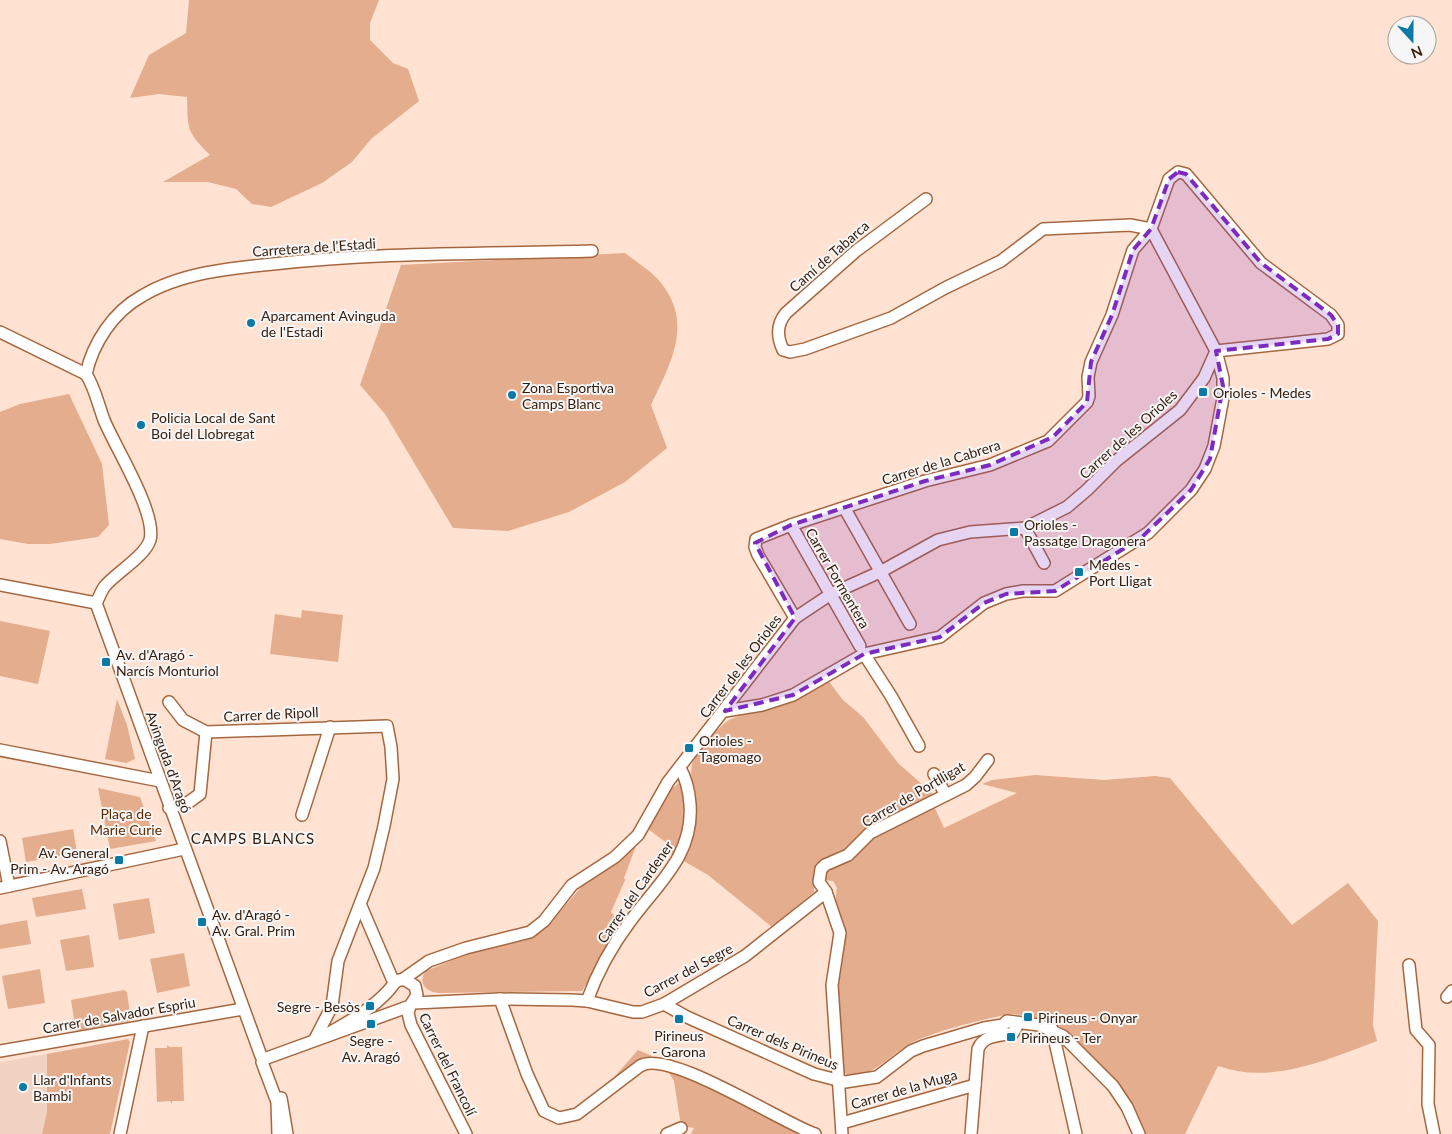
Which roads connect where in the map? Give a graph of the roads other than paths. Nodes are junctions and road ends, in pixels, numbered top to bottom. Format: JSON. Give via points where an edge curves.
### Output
{"nodes":[{"id":1,"x":926,"y":199,"type":"dead end"},
{"id":2,"x":1152,"y":229,"type":"junction"},
{"id":3,"x":592,"y":251,"type":"dead end"},
{"id":4,"x":0,"y":332,"type":"edge"},
{"id":5,"x":1216,"y":351,"type":"junction"},
{"id":6,"x":86,"y":374,"type":"junction"},
{"id":7,"x":845,"y":509,"type":"junction"},
{"id":8,"x":791,"y":525,"type":"junction"},
{"id":9,"x":1025,"y":528,"type":"junction"},
{"id":10,"x":1044,"y":562,"type":"dead end"},
{"id":11,"x":880,"y":572,"type":"junction"},
{"id":12,"x":0,"y":585,"type":"edge"},
{"id":13,"x":831,"y":594,"type":"junction"},
{"id":14,"x":96,"y":603,"type":"junction"},
{"id":15,"x":795,"y":618,"type":"junction"},
{"id":16,"x":910,"y":624,"type":"dead end"},
{"id":17,"x":862,"y":650,"type":"junction"},
{"id":18,"x":169,"y":702,"type":"dead end"},
{"id":19,"x":725,"y":711,"type":"junction"},
{"id":20,"x":330,"y":727,"type":"junction"},
{"id":21,"x":206,"y":732,"type":"junction"},
{"id":22,"x":918,"y":746,"type":"dead end"},
{"id":23,"x":0,"y":750,"type":"edge"},
{"id":24,"x":988,"y":760,"type":"dead end"},
{"id":25,"x":680,"y":768,"type":"junction"},
{"id":26,"x":934,"y":774,"type":"dead end"},
{"id":27,"x":160,"y":781,"type":"junction"},
{"id":28,"x":946,"y":795,"type":"junction"},
{"id":29,"x":169,"y":808,"type":"junction"},
{"id":30,"x":302,"y":815,"type":"dead end"},
{"id":31,"x":0,"y":841,"type":"edge"},
{"id":32,"x":184,"y":849,"type":"junction"},
{"id":33,"x":5,"y":887,"type":"edge"},
{"id":34,"x":826,"y":892,"type":"junction"},
{"id":35,"x":360,"y":906,"type":"junction"},
{"id":36,"x":438,"y":959,"type":"junction"},
{"id":37,"x":1409,"y":965,"type":"dead end"},
{"id":38,"x":395,"y":984,"type":"junction"},
{"id":39,"x":416,"y":988,"type":"junction"},
{"id":40,"x":500,"y":999,"type":"junction"},
{"id":41,"x":453,"y":1000,"type":"junction"},
{"id":42,"x":587,"y":1001,"type":"junction"},
{"id":43,"x":664,"y":1004,"type":"junction"},
{"id":44,"x":408,"y":1006,"type":"junction"},
{"id":45,"x":243,"y":1009,"type":"junction"},
{"id":46,"x":248,"y":1022,"type":"junction"},
{"id":47,"x":142,"y":1026,"type":"junction"},
{"id":48,"x":1009,"y":1028,"type":"junction"},
{"id":49,"x":1050,"y":1028,"type":"junction"},
{"id":50,"x":327,"y":1034,"type":"junction"},
{"id":51,"x":315,"y":1039,"type":"junction"},
{"id":52,"x":0,"y":1051,"type":"edge"},
{"id":53,"x":265,"y":1058,"type":"junction"},
{"id":54,"x":837,"y":1081,"type":"junction"},
{"id":55,"x":975,"y":1085,"type":"junction"},
{"id":56,"x":276,"y":1116,"type":"junction"},
{"id":57,"x":681,"y":1128,"type":"dead end"},
{"id":58,"x":842,"y":1128,"type":"edge"},
{"id":59,"x":120,"y":1134,"type":"edge"},
{"id":60,"x":278,"y":1134,"type":"edge"},
{"id":61,"x":287,"y":1134,"type":"edge"},
{"id":62,"x":466,"y":1134,"type":"edge"},
{"id":63,"x":667,"y":1134,"type":"edge"},
{"id":64,"x":815,"y":1134,"type":"edge"},
{"id":65,"x":971,"y":1134,"type":"edge"},
{"id":66,"x":1076,"y":1134,"type":"edge"},
{"id":67,"x":1139,"y":1134,"type":"edge"},
{"id":68,"x":1434,"y":1134,"type":"edge"}],
"edges":[{"from":1,"to":2,"type":"street","name":"Camí de Tabarca","via":[[862,246],[781,318],[778,332],[783,350],[805,349],[891,318],[1001,261],[1043,229],[1130,225]]},
{"from":2,"to":5,"type":"street"},
{"from":2,"to":5,"type":"street","via":[[1170,179],[1178,172],[1186,174],[1261,263],[1331,315],[1338,325],[1338,334],[1328,339]]},
{"from":2,"to":7,"type":"street","name":"Carrer de la Cabrera","via":[[1133,250],[1112,315],[1091,362],[1087,402],[1053,437],[990,465],[925,481]]},
{"from":3,"to":6,"type":"street","name":"Carretera de l'Estadi","via":[[334,258],[216,270],[142,295],[120,312],[93,350]]},
{"from":4,"to":6,"type":"street"},
{"from":5,"to":9,"type":"street","name":"Carrer de les Orioles","via":[[1198,388],[1180,410],[1116,461],[1078,500]]},
{"from":5,"to":17,"type":"street","via":[[1224,386],[1210,459],[1191,490],[1148,533],[1054,591],[1006,594],[984,603],[940,637]]},
{"from":6,"to":14,"type":"street","via":[[151,527],[150,541],[105,587]]},
{"from":7,"to":8,"type":"street","name":"Carrer de la Cabrera"},
{"from":7,"to":11,"type":"street"},
{"from":8,"to":13,"type":"street","name":"Carrer Formentera"},
{"from":8,"to":15,"type":"street","name":"Carrer de la Cabrera","via":[[761,536],[755,543],[758,555]]},
{"from":9,"to":10,"type":"street"},
{"from":9,"to":11,"type":"street","name":"Carrer de les Orioles","via":[[970,532],[943,539]]},
{"from":11,"to":13,"type":"street","name":"Carrer de les Orioles"},
{"from":11,"to":16,"type":"street"},
{"from":12,"to":14,"type":"street"},
{"from":13,"to":15,"type":"street","name":"Carrer de les Orioles"},
{"from":13,"to":17,"type":"street","name":"Carrer Formentera"},
{"from":14,"to":27,"type":"street","name":"Avinguda d'Aragó"},
{"from":15,"to":19,"type":"street","name":"Carrer de les Orioles"},
{"from":17,"to":19,"type":"street","via":[[793,695]]},
{"from":17,"to":22,"type":"street","name":"Carrer Formentera"},
{"from":18,"to":21,"type":"street","name":"Carrer de Ripoll","via":[[183,720]]},
{"from":19,"to":25,"type":"street","name":"Carrer de les Orioles"},
{"from":20,"to":21,"type":"street","name":"Carrer de Ripoll"},
{"from":20,"to":30,"type":"street"},
{"from":20,"to":35,"type":"street","name":"Carrer de Ripoll","via":[[387,726],[392,748],[392,779],[377,856]]},
{"from":21,"to":29,"type":"street","via":[[200,794],[189,802]]},
{"from":23,"to":27,"type":"street"},
{"from":24,"to":28,"type":"street","name":"Carrer de Portlligat","via":[[976,777]]},
{"from":25,"to":36,"type":"street","name":"Carrer de les Orioles","via":[[668,782],[638,835],[615,857],[572,885],[544,921],[520,935],[466,948]]},
{"from":25,"to":42,"type":"street","name":"Carrer del Cardener","via":[[690,797],[688,841],[600,967]]},
{"from":26,"to":28,"type":"street"},
{"from":27,"to":29,"type":"street","name":"Avinguda d'Aragó"},
{"from":28,"to":34,"type":"street","name":"Carrer de Portlligat","via":[[870,834],[848,856],[825,865],[819,873],[819,882]]},
{"from":29,"to":32,"type":"street","name":"Avinguda d'Aragó"},
{"from":31,"to":33,"type":"street"},
{"from":32,"to":33,"type":"street"},
{"from":32,"to":45,"type":"street","name":"Avinguda d'Aragó"},
{"from":34,"to":43,"type":"street","name":"Carrer del Segre","via":[[745,956]]},
{"from":34,"to":54,"type":"street","via":[[840,933],[832,985]]},
{"from":35,"to":38,"type":"street"},
{"from":35,"to":51,"type":"street","via":[[338,961],[332,1006]]},
{"from":36,"to":38,"type":"street","name":"Carrer de les Orioles","via":[[424,964]]},
{"from":36,"to":39,"type":"street","name":"Carrer de les Orioles","via":[[420,972]]},
{"from":37,"to":68,"type":"street","via":[[1416,1030],[1429,1047],[1428,1104]]},
{"from":38,"to":39,"type":"street","name":"Carrer del Segre","via":[[408,980]]},
{"from":38,"to":44,"type":"street","via":[[392,1003]]},
{"from":38,"to":50,"type":"street","name":"Carrer del Segre","via":[[355,1019]]},
{"from":39,"to":41,"type":"street","name":"Carrer del Segre","via":[[432,998]]},
{"from":39,"to":44,"type":"street"},
{"from":40,"to":41,"type":"street","name":"Carrer del Segre"},
{"from":40,"to":42,"type":"street","name":"Carrer del Segre"},
{"from":40,"to":64,"type":"street","via":[[541,1106],[553,1117],[577,1114],[640,1066],[655,1063],[671,1066],[728,1090]]},
{"from":41,"to":44,"type":"street","name":"Carrer del Segre"},
{"from":42,"to":43,"type":"street","name":"Carrer del Segre","via":[[633,1012]]},
{"from":43,"to":54,"type":"street","name":"Carrer dels Pirineus","via":[[806,1070]]},
{"from":44,"to":50,"type":"street","name":"Carrer del Segre"},
{"from":44,"to":62,"type":"street","name":"Carrer del Francolí","via":[[412,1025]]},
{"from":45,"to":46,"type":"street","name":"Avinguda d'Aragó"},
{"from":45,"to":47,"type":"street","name":"Carrer de Salvador Espriu"},
{"from":46,"to":53,"type":"street","name":"Avinguda d'Aragó","via":[[255,1028]]},
{"from":46,"to":56,"type":"street","name":"Avinguda d'Aragó","via":[[246,1030]]},
{"from":47,"to":52,"type":"street","name":"Carrer de Salvador Espriu"},
{"from":47,"to":59,"type":"street"},
{"from":48,"to":49,"type":"street","name":"Carrer dels Pirineus"},
{"from":48,"to":49,"type":"street","name":"Carrer dels Pirineus","via":[[1027,1022]]},
{"from":48,"to":54,"type":"street","name":"Carrer dels Pirineus","via":[[961,1034],[911,1051],[877,1076]]},
{"from":48,"to":55,"type":"street","via":[[980,1045]]},
{"from":49,"to":66,"type":"street"},
{"from":49,"to":67,"type":"street","name":"Carrer dels Pirineus","via":[[1063,1036],[1113,1086]]},
{"from":50,"to":51,"type":"street","name":"Carrer del Segre"},
{"from":51,"to":53,"type":"street","name":"Carrer del Segre"},
{"from":53,"to":56,"type":"street","name":"Avinguda d'Aragó","via":[[262,1062],[277,1102]]},
{"from":53,"to":61,"type":"street","name":"Avinguda d'Aragó","via":[[283,1103]]},
{"from":54,"to":58,"type":"street"},
{"from":55,"to":58,"type":"street","name":"Carrer de la Muga"},
{"from":55,"to":65,"type":"street"},
{"from":56,"to":60,"type":"street","name":"Avinguda d'Aragó"},
{"from":57,"to":63,"type":"street"}]}
